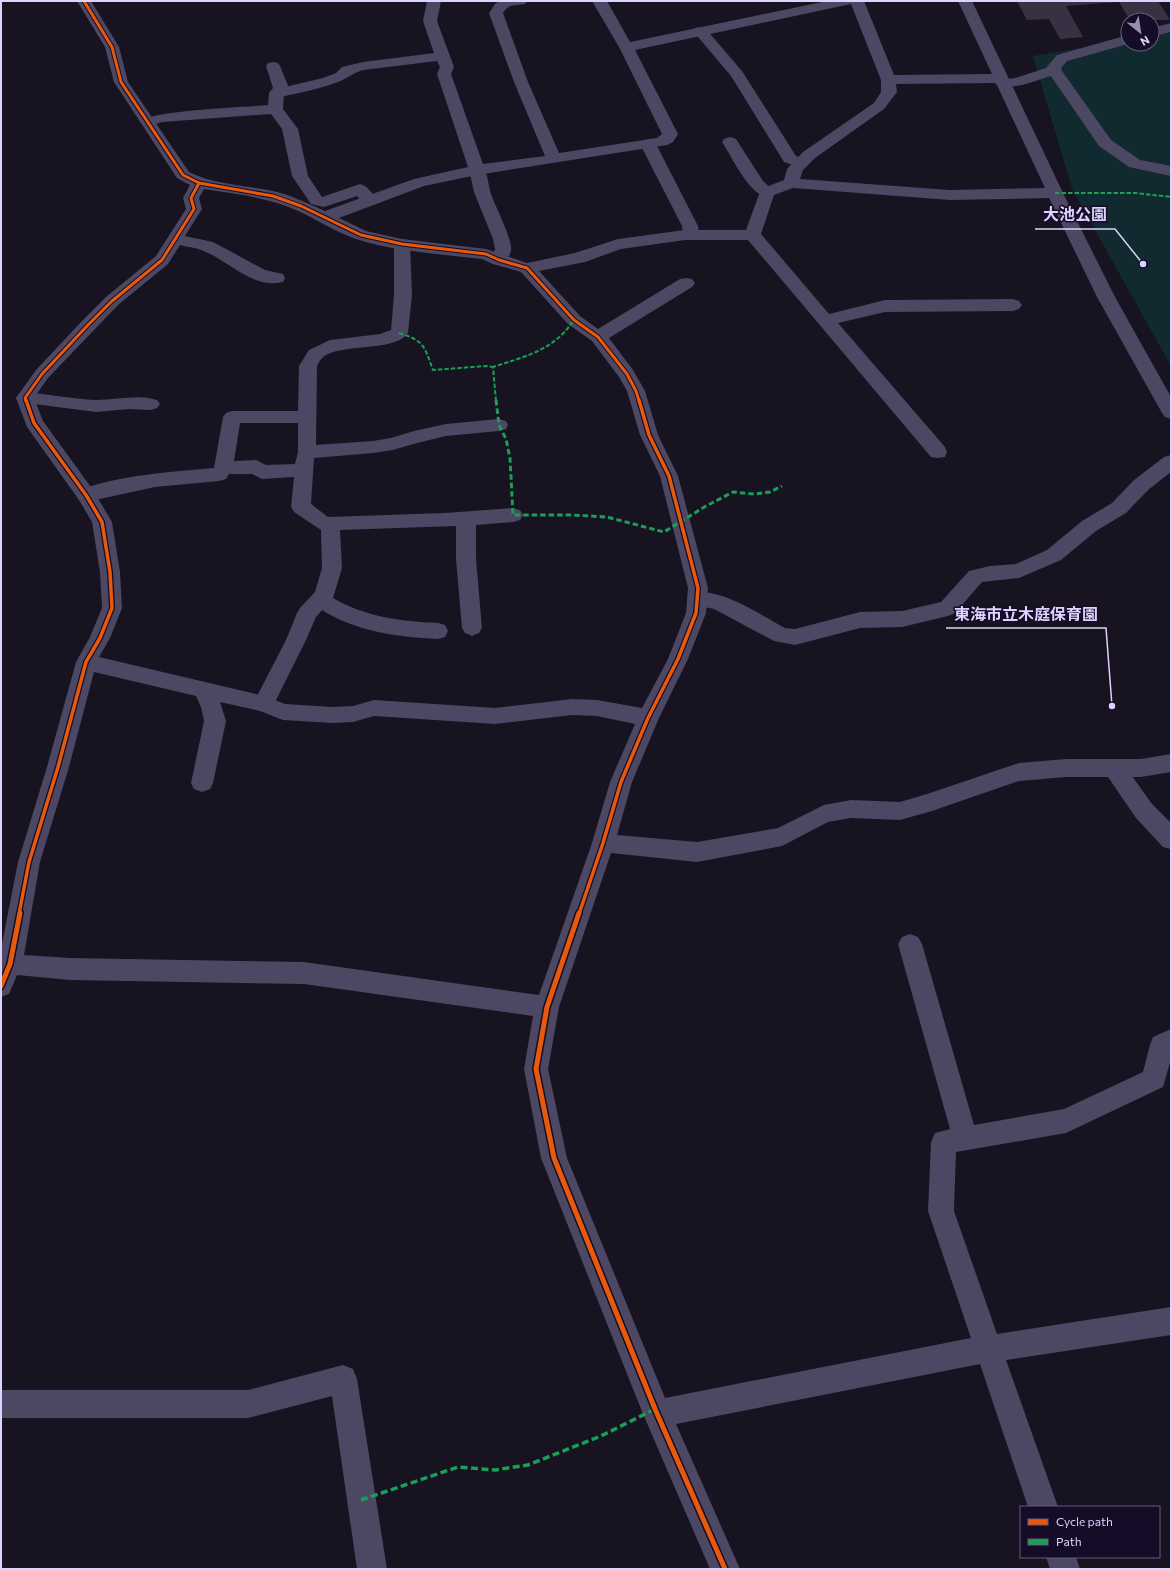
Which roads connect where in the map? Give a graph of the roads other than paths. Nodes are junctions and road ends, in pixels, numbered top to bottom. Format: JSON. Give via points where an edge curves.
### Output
{"nodes":[{"id":1,"x":84,"y":1,"type":"edge"},
{"id":2,"x":434,"y":1,"type":"edge"},
{"id":3,"x":520,"y":1,"type":"edge"},
{"id":4,"x":599,"y":1,"type":"edge"},
{"id":5,"x":848,"y":1,"type":"edge"},
{"id":6,"x":857,"y":1,"type":"edge"},
{"id":7,"x":965,"y":1,"type":"edge"},
{"id":8,"x":1171,"y":27,"type":"edge"},
{"id":9,"x":1160,"y":30,"type":"edge"},
{"id":10,"x":700,"y":31,"type":"junction"},
{"id":11,"x":1120,"y":42,"type":"edge"},
{"id":12,"x":626,"y":46,"type":"junction"},
{"id":13,"x":443,"y":56,"type":"junction"},
{"id":14,"x":273,"y":66,"type":"dead end"},
{"id":15,"x":1055,"y":70,"type":"junction"},
{"id":16,"x":888,"y":80,"type":"junction"},
{"id":17,"x":1002,"y":80,"type":"junction"},
{"id":18,"x":277,"y":93,"type":"junction"},
{"id":19,"x":275,"y":109,"type":"junction"},
{"id":20,"x":148,"y":122,"type":"junction"},
{"id":21,"x":730,"y":142,"type":"dead end"},
{"id":22,"x":648,"y":144,"type":"junction"},
{"id":23,"x":554,"y":159,"type":"junction"},
{"id":24,"x":801,"y":163,"type":"junction"},
{"id":25,"x":477,"y":170,"type":"junction"},
{"id":26,"x":1171,"y":171,"type":"edge"},
{"id":27,"x":199,"y":183,"type":"junction"},
{"id":28,"x":791,"y":183,"type":"junction"},
{"id":29,"x":767,"y":192,"type":"junction"},
{"id":30,"x":1055,"y":193,"type":"junction"},
{"id":31,"x":370,"y":201,"type":"junction"},
{"id":32,"x":323,"y":218,"type":"junction"},
{"id":33,"x":691,"y":235,"type":"junction"},
{"id":34,"x":753,"y":235,"type":"junction"},
{"id":35,"x":176,"y":239,"type":"junction"},
{"id":36,"x":402,"y":244,"type":"junction"},
{"id":37,"x":499,"y":260,"type":"junction"},
{"id":38,"x":527,"y":268,"type":"junction"},
{"id":39,"x":277,"y":278,"type":"dead end"},
{"id":40,"x":686,"y":284,"type":"dead end"},
{"id":41,"x":1013,"y":305,"type":"dead end"},
{"id":42,"x":826,"y":320,"type":"junction"},
{"id":43,"x":598,"y":337,"type":"junction"},
{"id":44,"x":25,"y":398,"type":"junction"},
{"id":45,"x":151,"y":404,"type":"dead end"},
{"id":46,"x":1171,"y":413,"type":"edge"},
{"id":47,"x":308,"y":417,"type":"junction"},
{"id":48,"x":499,"y":425,"type":"dead end"},
{"id":49,"x":938,"y":452,"type":"dead end"},
{"id":50,"x":306,"y":461,"type":"junction"},
{"id":51,"x":1171,"y":462,"type":"edge"},
{"id":52,"x":224,"y":468,"type":"junction"},
{"id":53,"x":86,"y":495,"type":"junction"},
{"id":54,"x":513,"y":515,"type":"dead end"},
{"id":55,"x":466,"y":519,"type":"junction"},
{"id":56,"x":330,"y":524,"type":"junction"},
{"id":57,"x":319,"y":599,"type":"junction"},
{"id":58,"x":697,"y":599,"type":"junction"},
{"id":59,"x":472,"y":628,"type":"dead end"},
{"id":60,"x":438,"y":630,"type":"dead end"},
{"id":61,"x":86,"y":662,"type":"junction"},
{"id":62,"x":207,"y":690,"type":"junction"},
{"id":63,"x":264,"y":704,"type":"junction"},
{"id":64,"x":648,"y":718,"type":"junction"},
{"id":65,"x":1171,"y":763,"type":"edge"},
{"id":66,"x":1114,"y":768,"type":"junction"},
{"id":67,"x":202,"y":783,"type":"dead end"},
{"id":68,"x":1171,"y":840,"type":"edge"},
{"id":69,"x":603,"y":843,"type":"junction"},
{"id":70,"x":910,"y":944,"type":"dead end"},
{"id":71,"x":10,"y":964,"type":"junction"},
{"id":72,"x":1,"y":986,"type":"edge"},
{"id":73,"x":547,"y":1007,"type":"junction"},
{"id":74,"x":1171,"y":1040,"type":"edge"},
{"id":75,"x":965,"y":1138,"type":"junction"},
{"id":76,"x":1171,"y":1321,"type":"edge"},
{"id":77,"x":988,"y":1349,"type":"junction"},
{"id":78,"x":1,"y":1404,"type":"edge"},
{"id":79,"x":657,"y":1414,"type":"junction"},
{"id":80,"x":1043,"y":1506,"type":"edge"},
{"id":81,"x":1060,"y":1558,"type":"edge"},
{"id":82,"x":372,"y":1569,"type":"edge"},
{"id":83,"x":725,"y":1569,"type":"edge"},
{"id":84,"x":1065,"y":1569,"type":"edge"}],
"edges":[{"from":1,"to":20,"type":"street","via":[[112,47],[121,82]]},
{"from":2,"to":13,"type":"street","via":[[430,21]]},
{"from":3,"to":23,"type":"street","via":[[502,4],[496,13],[521,82]]},
{"from":4,"to":12,"type":"street"},
{"from":5,"to":10,"type":"street"},
{"from":6,"to":16,"type":"street"},
{"from":7,"to":17,"type":"street"},
{"from":8,"to":9,"type":"street"},
{"from":10,"to":12,"type":"street"},
{"from":10,"to":24,"type":"street","via":[[737,74],[790,159]]},
{"from":11,"to":15,"type":"street","via":[[1062,58],[1053,69]]},
{"from":12,"to":22,"type":"street","via":[[670,134],[667,139]]},
{"from":13,"to":18,"type":"street","via":[[363,66],[348,70],[328,81]]},
{"from":13,"to":25,"type":"street","via":[[447,67],[444,74]]},
{"from":14,"to":18,"type":"street","via":[[281,88]]},
{"from":15,"to":17,"type":"street","via":[[1016,82]]},
{"from":15,"to":26,"type":"street","via":[[1105,143],[1135,164]]},
{"from":16,"to":17,"type":"street"},
{"from":16,"to":24,"type":"street","via":[[889,92],[879,106]]},
{"from":17,"to":30,"type":"street"},
{"from":18,"to":19,"type":"street"},
{"from":19,"to":20,"type":"street","via":[[161,118]]},
{"from":19,"to":31,"type":"street","via":[[290,129],[300,176],[317,201],[324,202],[360,189]]},
{"from":20,"to":27,"type":"street","via":[[183,175]]},
{"from":21,"to":29,"type":"street","via":[[758,184]]},
{"from":22,"to":23,"type":"street"},
{"from":22,"to":33,"type":"street","via":[[690,226]]},
{"from":23,"to":25,"type":"street"},
{"from":24,"to":28,"type":"street","via":[[795,169]]},
{"from":25,"to":31,"type":"street","via":[[420,182]]},
{"from":25,"to":37,"type":"street","via":[[482,192],[501,239],[503,249]]},
{"from":27,"to":32,"type":"street","via":[[273,196],[301,206]]},
{"from":27,"to":35,"type":"street","via":[[191,198],[194,209]]},
{"from":28,"to":29,"type":"street"},
{"from":28,"to":30,"type":"street","via":[[950,195]]},
{"from":29,"to":34,"type":"street"},
{"from":30,"to":46,"type":"street","via":[[1106,297]]},
{"from":31,"to":32,"type":"street"},
{"from":32,"to":36,"type":"street","via":[[361,236]]},
{"from":33,"to":34,"type":"street"},
{"from":33,"to":38,"type":"street","via":[[618,244],[579,258]]},
{"from":34,"to":42,"type":"street"},
{"from":35,"to":39,"type":"street","via":[[207,246],[260,275]]},
{"from":35,"to":44,"type":"street","via":[[162,260],[112,301],[87,326],[42,374]]},
{"from":36,"to":37,"type":"street","via":[[486,254]]},
{"from":36,"to":47,"type":"street","via":[[403,295],[400,333],[383,339],[330,346],[315,354],[308,366]]},
{"from":37,"to":38,"type":"street"},
{"from":38,"to":43,"type":"street","via":[[574,320]]},
{"from":40,"to":43,"type":"street"},
{"from":41,"to":42,"type":"street","via":[[885,306]]},
{"from":42,"to":49,"type":"street"},
{"from":43,"to":58,"type":"street","via":[[627,374],[636,391],[649,435],[669,476],[698,588]]},
{"from":44,"to":45,"type":"street","via":[[96,406]]},
{"from":44,"to":53,"type":"street","via":[[34,423]]},
{"from":47,"to":50,"type":"street"},
{"from":47,"to":52,"type":"street","via":[[232,416]]},
{"from":48,"to":50,"type":"street","via":[[446,430],[393,444]]},
{"from":50,"to":52,"type":"street","via":[[262,472],[256,467]]},
{"from":50,"to":56,"type":"street","via":[[301,506],[324,524]]},
{"from":51,"to":58,"type":"street","via":[[1141,485],[1119,508],[1089,526],[1054,555],[1019,571],[976,576],[948,608],[902,619],[860,620],[794,637],[781,635],[718,602]]},
{"from":52,"to":53,"type":"street","via":[[219,474],[155,480]]},
{"from":53,"to":61,"type":"street","via":[[102,522],[110,572],[112,608],[100,638]]},
{"from":54,"to":55,"type":"street"},
{"from":55,"to":56,"type":"street"},
{"from":55,"to":59,"type":"street","via":[[466,559]]},
{"from":56,"to":57,"type":"street","via":[[332,568],[324,594]]},
{"from":57,"to":60,"type":"street","via":[[357,619],[382,627]]},
{"from":57,"to":63,"type":"street","via":[[307,612]]},
{"from":58,"to":64,"type":"street","via":[[696,613],[678,659]]},
{"from":61,"to":62,"type":"street"},
{"from":61,"to":71,"type":"street","via":[[29,862]]},
{"from":62,"to":63,"type":"street"},
{"from":62,"to":67,"type":"street","via":[[215,721]]},
{"from":63,"to":64,"type":"street","via":[[283,712],[332,715],[353,714],[374,708],[495,716],[572,707],[596,708]]},
{"from":64,"to":69,"type":"street","via":[[621,782]]},
{"from":65,"to":66,"type":"street","via":[[1141,768]]},
{"from":66,"to":68,"type":"street","via":[[1144,811]]},
{"from":66,"to":69,"type":"street","via":[[1066,768],[1019,772],[900,811],[857,809],[824,814],[782,837],[696,852]]},
{"from":69,"to":73,"type":"street"},
{"from":70,"to":75,"type":"street"},
{"from":71,"to":72,"type":"street"},
{"from":71,"to":73,"type":"street","via":[[70,969],[304,972]]},
{"from":73,"to":79,"type":"street","via":[[536,1070],[554,1158]]},
{"from":74,"to":75,"type":"street","via":[[1162,1045],[1154,1079],[1066,1121]]},
{"from":75,"to":77,"type":"street","via":[[944,1142],[941,1211]]},
{"from":76,"to":77,"type":"street"},
{"from":77,"to":79,"type":"street"},
{"from":77,"to":80,"type":"street"},
{"from":78,"to":82,"type":"street","via":[[248,1404],[343,1379]]},
{"from":79,"to":83,"type":"street"},
{"from":81,"to":84,"type":"street"}]}
